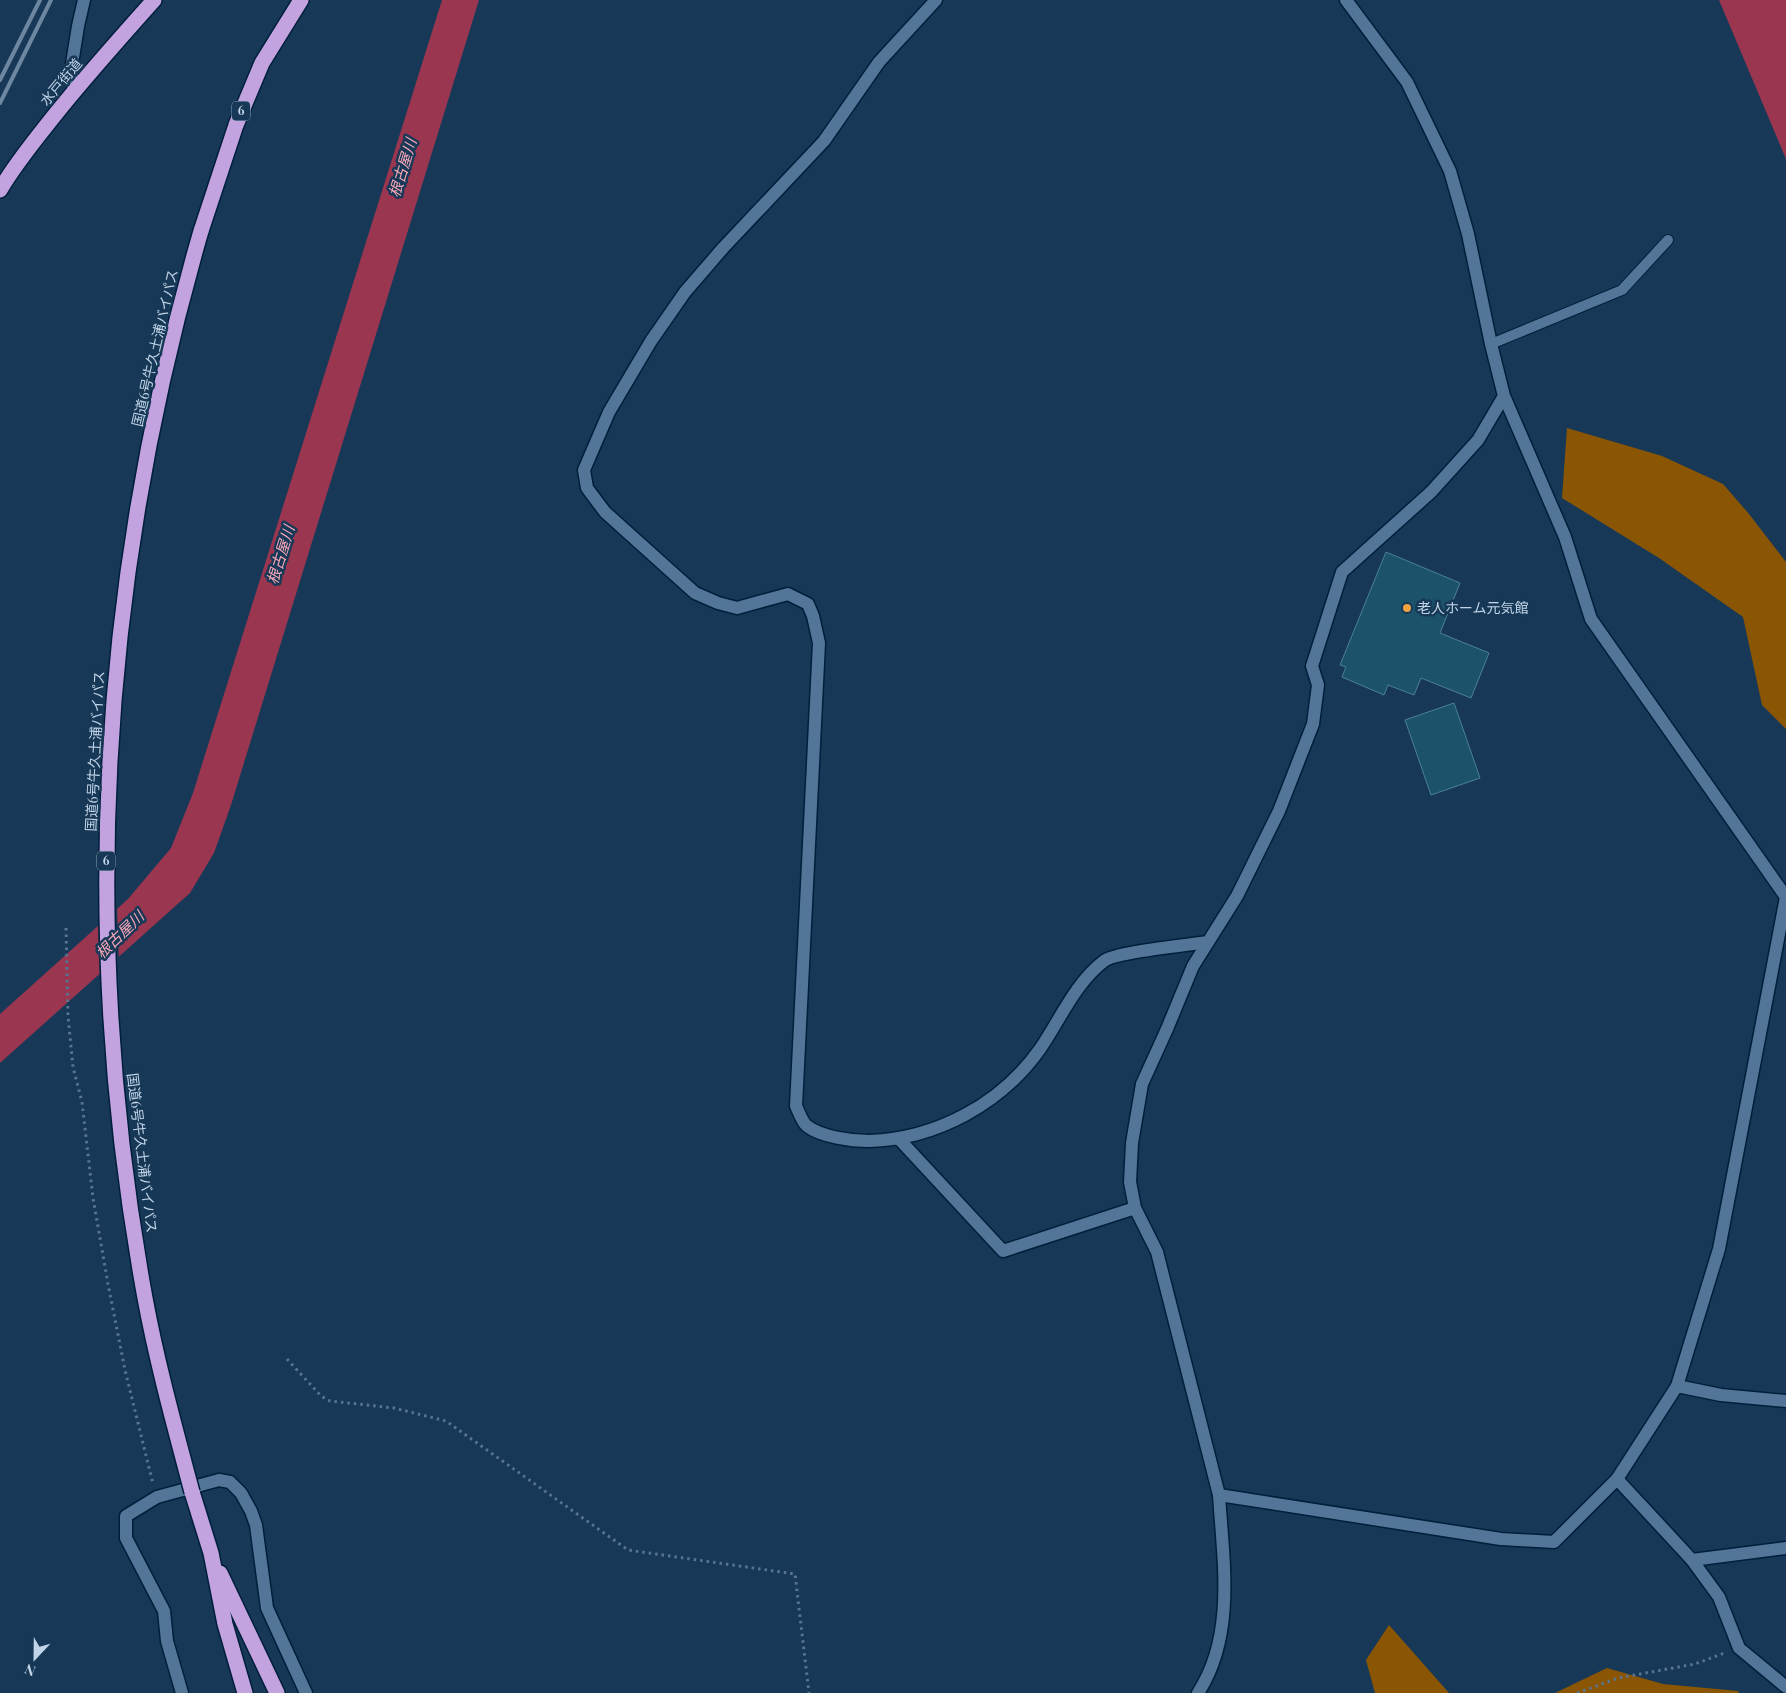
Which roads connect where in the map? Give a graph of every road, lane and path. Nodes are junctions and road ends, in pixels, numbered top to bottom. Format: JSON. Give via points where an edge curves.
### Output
{"nodes":[{"id":1,"x":84,"y":0,"type":"edge"},
{"id":2,"x":154,"y":0,"type":"edge"},
{"id":3,"x":301,"y":0,"type":"edge"},
{"id":4,"x":936,"y":0,"type":"edge"},
{"id":5,"x":1346,"y":0,"type":"edge"},
{"id":6,"x":74,"y":92,"type":"junction"},
{"id":7,"x":0,"y":190,"type":"edge"},
{"id":8,"x":1668,"y":240,"type":"dead end"},
{"id":9,"x":1491,"y":344,"type":"junction"},
{"id":10,"x":1504,"y":396,"type":"junction"},
{"id":11,"x":66,"y":928,"type":"dead end"},
{"id":12,"x":1208,"y":942,"type":"junction"},
{"id":13,"x":899,"y":1138,"type":"junction"},
{"id":14,"x":1135,"y":1208,"type":"junction"},
{"id":15,"x":288,"y":1359,"type":"dead end"},
{"id":16,"x":1677,"y":1386,"type":"junction"},
{"id":17,"x":1786,"y":1401,"type":"edge"},
{"id":18,"x":1617,"y":1479,"type":"junction"},
{"id":19,"x":1219,"y":1495,"type":"junction"},
{"id":20,"x":157,"y":1496,"type":"junction"},
{"id":21,"x":1786,"y":1548,"type":"edge"},
{"id":22,"x":211,"y":1553,"type":"junction"},
{"id":23,"x":1692,"y":1560,"type":"junction"},
{"id":24,"x":1740,"y":1648,"type":"junction"},
{"id":25,"x":1786,"y":1687,"type":"edge"},
{"id":26,"x":182,"y":1693,"type":"edge"},
{"id":27,"x":245,"y":1693,"type":"edge"},
{"id":28,"x":277,"y":1693,"type":"edge"},
{"id":29,"x":306,"y":1693,"type":"edge"},
{"id":30,"x":809,"y":1693,"type":"edge"},
{"id":31,"x":1198,"y":1693,"type":"edge"},
{"id":32,"x":1577,"y":1693,"type":"edge"}],
"edges":[{"from":1,"to":6,"type":"street","via":[[70,70]]},
{"from":2,"to":6,"type":"highway","name":"水戸街道"},
{"from":3,"to":22,"type":"highway","name":"国道6号牛久土浦バイパス","number":"6","bridge":true,"via":[[262,63],[236,125],[172,334],[139,496],[126,580],[109,748],[106,837],[108,960],[120,1127],[145,1298],[165,1388]]},
{"from":4,"to":13,"type":"street","via":[[879,62],[824,142],[685,292],[609,412],[584,470],[587,488],[604,512],[696,593],[718,604],[737,608],[788,594],[808,604],[819,643],[796,1106],[807,1126],[831,1137],[858,1141]]},
{"from":5,"to":9,"type":"street","via":[[1407,82],[1450,171],[1468,234]]},
{"from":6,"to":7,"type":"highway","name":"水戸街道","via":[[39,134]]},
{"from":8,"to":9,"type":"lane","via":[[1622,290]]},
{"from":9,"to":10,"type":"street"},
{"from":10,"to":12,"type":"street","via":[[1478,440],[1431,492],[1342,572],[1312,666],[1318,684],[1313,724],[1279,811],[1237,896]]},
{"from":10,"to":16,"type":"street","via":[[1565,537],[1591,619],[1786,897],[1719,1249]]},
{"from":11,"to":20,"type":"path","via":[[73,1067],[82,1102],[93,1198],[126,1370]]},
{"from":12,"to":13,"type":"street","via":[[1105,959],[1081,984],[1039,1050],[995,1096],[959,1119]]},
{"from":12,"to":14,"type":"street","via":[[1193,966],[1142,1084],[1132,1143],[1130,1182]]},
{"from":13,"to":14,"type":"street","via":[[1003,1251]]},
{"from":14,"to":19,"type":"street","via":[[1157,1252]]},
{"from":15,"to":30,"type":"path","via":[[321,1396],[330,1401],[394,1408],[446,1421],[628,1550],[794,1574]]},
{"from":16,"to":17,"type":"street","via":[[1721,1396]]},
{"from":16,"to":18,"type":"street"},
{"from":18,"to":19,"type":"street","via":[[1554,1542],[1501,1539]]},
{"from":18,"to":23,"type":"street"},
{"from":19,"to":31,"type":"street","via":[[1225,1580],[1221,1632],[1207,1680]]},
{"from":20,"to":26,"type":"street","via":[[126,1516],[126,1538],[164,1611],[167,1640]]},
{"from":20,"to":29,"type":"street","via":[[219,1480],[230,1482],[241,1493],[256,1525],[267,1608]]},
{"from":21,"to":23,"type":"street"},
{"from":22,"to":27,"type":"highway","via":[[225,1624]]},
{"from":22,"to":28,"type":"highway"},
{"from":23,"to":24,"type":"street","via":[[1720,1597]]},
{"from":24,"to":25,"type":"street"},
{"from":24,"to":32,"type":"path","via":[[1695,1664],[1618,1678]]}]}
